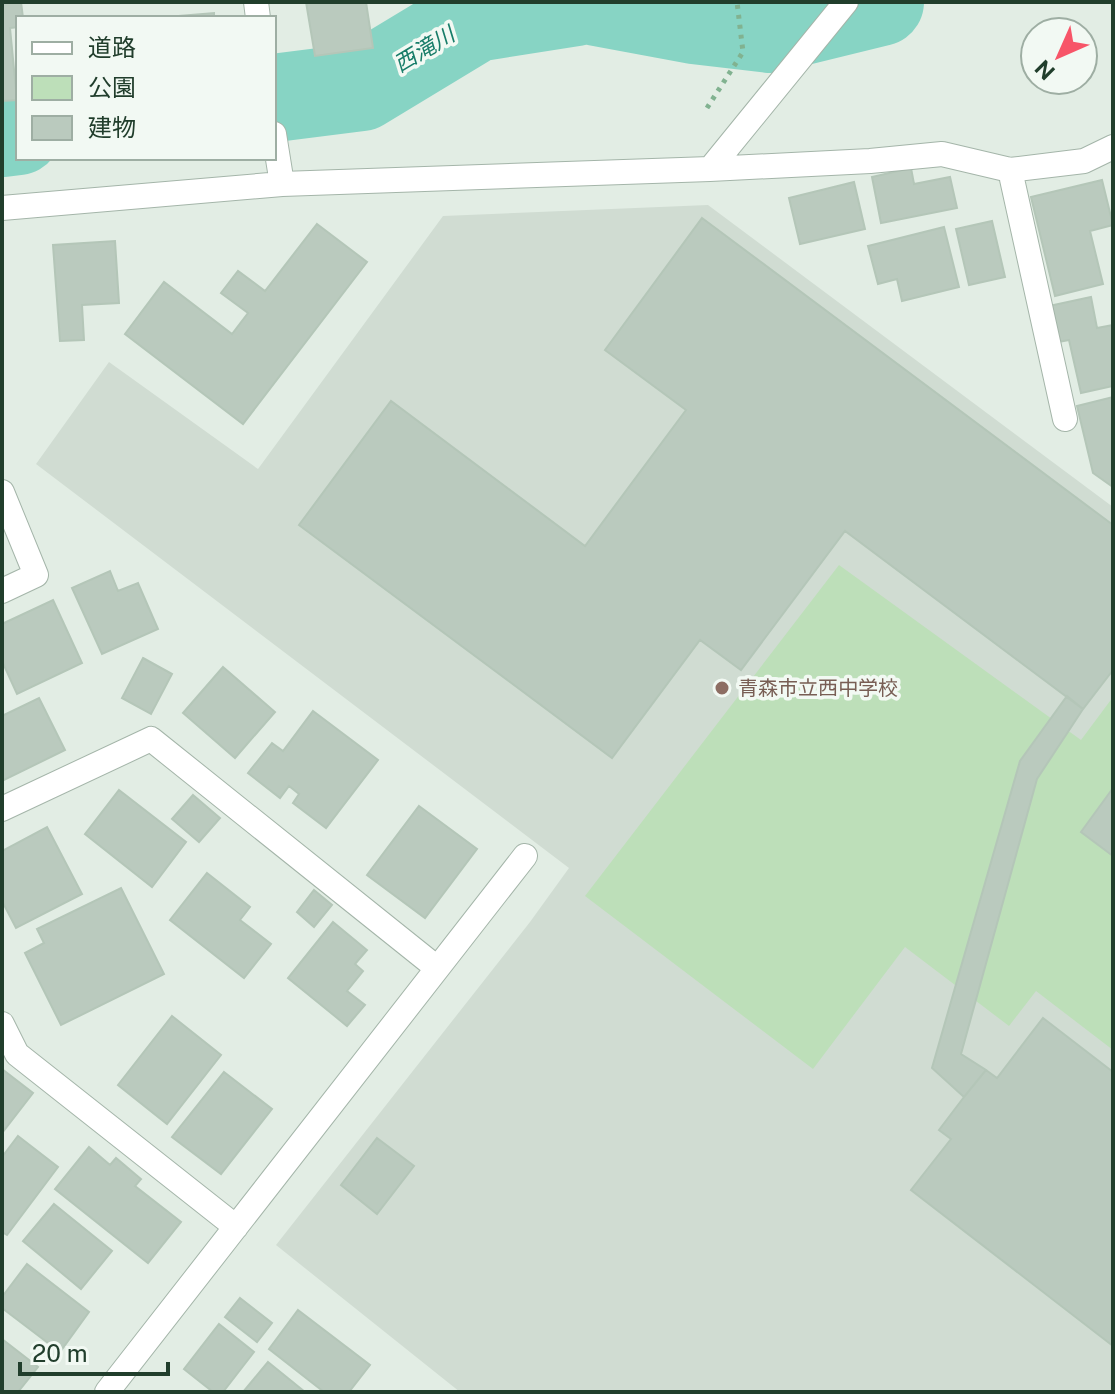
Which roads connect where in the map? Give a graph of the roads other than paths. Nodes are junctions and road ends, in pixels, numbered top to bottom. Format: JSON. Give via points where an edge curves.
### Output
{"nodes":[{"id":1,"x":846,"y":2,"type":"edge"},
{"id":2,"x":276,"y":146,"type":"edge"},
{"id":3,"x":1113,"y":147,"type":"edge"},
{"id":4,"x":710,"y":169,"type":"junction"},
{"id":5,"x":1010,"y":170,"type":"junction"},
{"id":6,"x":282,"y":184,"type":"junction"},
{"id":7,"x":2,"y":208,"type":"edge"},
{"id":8,"x":1065,"y":419,"type":"dead end"},
{"id":9,"x":2,"y":492,"type":"edge"},
{"id":10,"x":2,"y":591,"type":"edge"},
{"id":11,"x":2,"y":809,"type":"edge"},
{"id":12,"x":525,"y":856,"type":"dead end"},
{"id":13,"x":437,"y":968,"type":"junction"},
{"id":14,"x":2,"y":1024,"type":"edge"},
{"id":15,"x":236,"y":1227,"type":"junction"},
{"id":16,"x":107,"y":1392,"type":"edge"}],
"edges":[{"from":1,"to":4,"type":"street"},
{"from":2,"to":6,"type":"street"},
{"from":3,"to":5,"type":"street","via":[[1084,161]]},
{"from":4,"to":5,"type":"street","via":[[942,154]]},
{"from":4,"to":6,"type":"street"},
{"from":5,"to":8,"type":"street"},
{"from":6,"to":7,"type":"street"},
{"from":9,"to":10,"type":"street","via":[[36,575]]},
{"from":11,"to":13,"type":"street","via":[[151,739]]},
{"from":12,"to":13,"type":"street"},
{"from":13,"to":15,"type":"street"},
{"from":14,"to":15,"type":"street","via":[[17,1054]]},
{"from":15,"to":16,"type":"street"}]}
